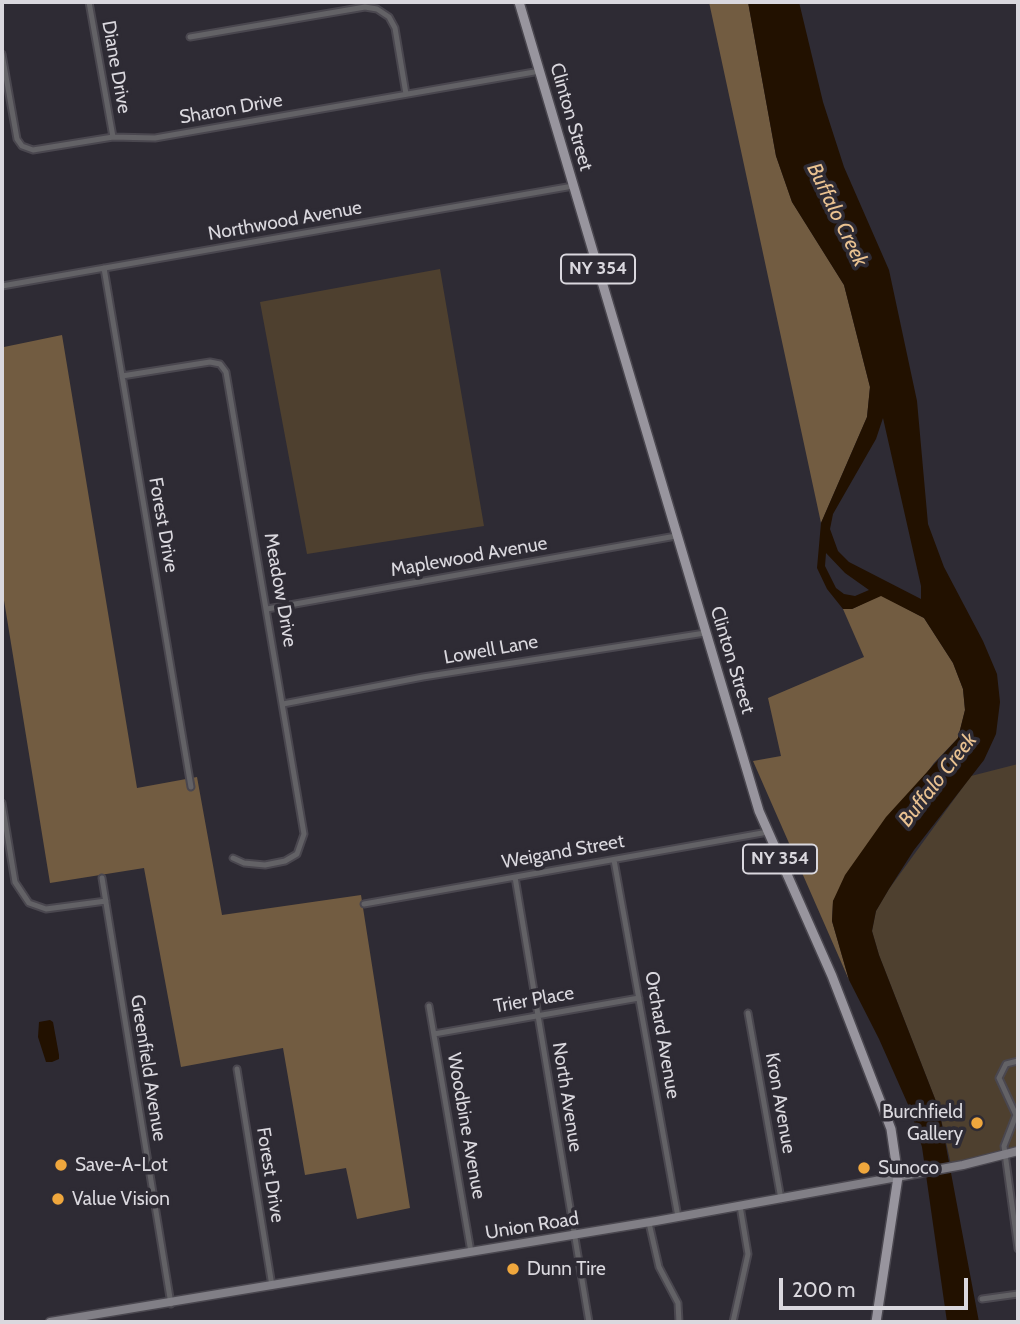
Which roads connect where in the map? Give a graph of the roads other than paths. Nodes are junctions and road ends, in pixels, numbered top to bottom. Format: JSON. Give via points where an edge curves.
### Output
{"nodes":[{"id":1,"x":89,"y":2,"type":"edge"},
{"id":2,"x":519,"y":2,"type":"edge"},
{"id":3,"x":190,"y":37,"type":"dead end"},
{"id":4,"x":2,"y":54,"type":"edge"},
{"id":5,"x":540,"y":71,"type":"junction"},
{"id":6,"x":406,"y":94,"type":"junction"},
{"id":7,"x":113,"y":137,"type":"junction"},
{"id":8,"x":573,"y":186,"type":"junction"},
{"id":9,"x":104,"y":268,"type":"junction"},
{"id":10,"x":2,"y":286,"type":"edge"},
{"id":11,"x":122,"y":376,"type":"junction"},
{"id":12,"x":677,"y":536,"type":"junction"},
{"id":13,"x":267,"y":609,"type":"junction"},
{"id":14,"x":705,"y":633,"type":"junction"},
{"id":15,"x":282,"y":704,"type":"junction"},
{"id":16,"x":191,"y":788,"type":"dead end"},
{"id":17,"x":2,"y":803,"type":"edge"},
{"id":18,"x":2,"y":810,"type":"edge"},
{"id":19,"x":768,"y":832,"type":"junction"},
{"id":20,"x":233,"y":858,"type":"dead end"},
{"id":21,"x":614,"y":860,"type":"junction"},
{"id":22,"x":515,"y":877,"type":"junction"},
{"id":23,"x":102,"y":878,"type":"dead end"},
{"id":24,"x":106,"y":901,"type":"junction"},
{"id":25,"x":364,"y":904,"type":"dead end"},
{"id":26,"x":639,"y":998,"type":"junction"},
{"id":27,"x":429,"y":1006,"type":"dead end"},
{"id":28,"x":748,"y":1013,"type":"dead end"},
{"id":29,"x":538,"y":1015,"type":"junction"},
{"id":30,"x":434,"y":1034,"type":"junction"},
{"id":31,"x":1018,"y":1061,"type":"edge"},
{"id":32,"x":237,"y":1069,"type":"dead end"},
{"id":33,"x":1018,"y":1151,"type":"edge"},
{"id":34,"x":1005,"y":1154,"type":"junction"},
{"id":35,"x":898,"y":1177,"type":"junction"},
{"id":36,"x":781,"y":1199,"type":"junction"},
{"id":37,"x":740,"y":1206,"type":"junction"},
{"id":38,"x":678,"y":1217,"type":"junction"},
{"id":39,"x":649,"y":1223,"type":"junction"},
{"id":40,"x":574,"y":1235,"type":"junction"},
{"id":41,"x":1018,"y":1249,"type":"edge"},
{"id":42,"x":471,"y":1252,"type":"junction"},
{"id":43,"x":272,"y":1286,"type":"junction"},
{"id":44,"x":1018,"y":1294,"type":"edge"},
{"id":45,"x":982,"y":1299,"type":"dead end"},
{"id":46,"x":171,"y":1304,"type":"junction"},
{"id":47,"x":50,"y":1322,"type":"edge"},
{"id":48,"x":589,"y":1322,"type":"edge"},
{"id":49,"x":679,"y":1322,"type":"edge"},
{"id":50,"x":733,"y":1322,"type":"edge"},
{"id":51,"x":876,"y":1322,"type":"edge"}],
"edges":[{"from":1,"to":7,"type":"street","name":"Diane Drive"},
{"from":2,"to":5,"type":"main road","name":"Clinton Street","number":"NY 354"},
{"from":3,"to":6,"type":"street","via":[[365,7],[377,9],[395,28]]},
{"from":4,"to":7,"type":"street","name":"Sharon Drive","via":[[22,146],[33,150]]},
{"from":5,"to":6,"type":"street","name":"Sharon Drive"},
{"from":5,"to":8,"type":"main road","name":"Clinton Street","number":"NY 354"},
{"from":6,"to":7,"type":"street","name":"Sharon Drive","via":[[155,138]]},
{"from":8,"to":9,"type":"street","name":"Northwood Avenue"},
{"from":8,"to":12,"type":"main road","name":"Clinton Street","number":"NY 354"},
{"from":9,"to":10,"type":"street","name":"Northwood Avenue"},
{"from":9,"to":11,"type":"street","name":"Forest Drive"},
{"from":11,"to":13,"type":"street","name":"Meadow Drive","via":[[210,362],[224,368]]},
{"from":11,"to":16,"type":"street","name":"Forest Drive"},
{"from":12,"to":13,"type":"street","name":"Maplewood Avenue"},
{"from":12,"to":14,"type":"main road","name":"Clinton Street","number":"NY 354"},
{"from":13,"to":15,"type":"street","name":"Meadow Drive"},
{"from":14,"to":15,"type":"street","name":"Lowell Lane"},
{"from":14,"to":19,"type":"main road","name":"Clinton Street","number":"NY 354"},
{"from":15,"to":20,"type":"street","name":"Meadow Drive","via":[[302,844],[297,854],[275,863],[244,863]]},
{"from":17,"to":18,"type":"street"},
{"from":18,"to":24,"type":"street","via":[[15,882],[29,903],[46,909]]},
{"from":19,"to":21,"type":"street","name":"Weigand Street"},
{"from":19,"to":35,"type":"main road","name":"Clinton Street","number":"NY 354","via":[[832,976],[891,1129]]},
{"from":21,"to":22,"type":"street","name":"Weigand Street"},
{"from":21,"to":26,"type":"street","name":"Orchard Avenue"},
{"from":22,"to":25,"type":"street","name":"Weigand Street"},
{"from":22,"to":29,"type":"street","name":"North Avenue"},
{"from":23,"to":24,"type":"street","name":"Greenfield Avenue"},
{"from":24,"to":46,"type":"street","name":"Greenfield Avenue"},
{"from":26,"to":29,"type":"street","name":"Trier Place"},
{"from":26,"to":38,"type":"street","name":"Orchard Avenue"},
{"from":27,"to":30,"type":"street","name":"Woodbine Avenue"},
{"from":28,"to":36,"type":"street","name":"Kron Avenue"},
{"from":29,"to":30,"type":"street","name":"Trier Place"},
{"from":29,"to":40,"type":"street","name":"North Avenue"},
{"from":30,"to":42,"type":"street","name":"Woodbine Avenue"},
{"from":31,"to":34,"type":"street","via":[[1006,1064],[999,1078],[1016,1114],[1004,1142]]},
{"from":32,"to":43,"type":"street","name":"Forest Drive"},
{"from":33,"to":34,"type":"main road","name":"Union Road"},
{"from":34,"to":35,"type":"main road","name":"Union Road"},
{"from":34,"to":41,"type":"street"},
{"from":35,"to":36,"type":"main road","name":"Union Road"},
{"from":35,"to":51,"type":"main road","name":"Clinton Street","number":"NY 354"},
{"from":36,"to":37,"type":"main road","name":"Union Road"},
{"from":37,"to":38,"type":"main road","name":"Union Road"},
{"from":37,"to":50,"type":"street","via":[[748,1254]]},
{"from":38,"to":39,"type":"main road","name":"Union Road"},
{"from":39,"to":40,"type":"main road","name":"Union Road"},
{"from":39,"to":49,"type":"street","via":[[659,1267],[678,1303]]},
{"from":40,"to":42,"type":"main road","name":"Union Road"},
{"from":40,"to":48,"type":"street","name":"North Avenue"},
{"from":42,"to":43,"type":"main road","name":"Union Road"},
{"from":43,"to":46,"type":"main road","name":"Union Road"},
{"from":44,"to":45,"type":"street"},
{"from":46,"to":47,"type":"main road","name":"Union Road"}]}
